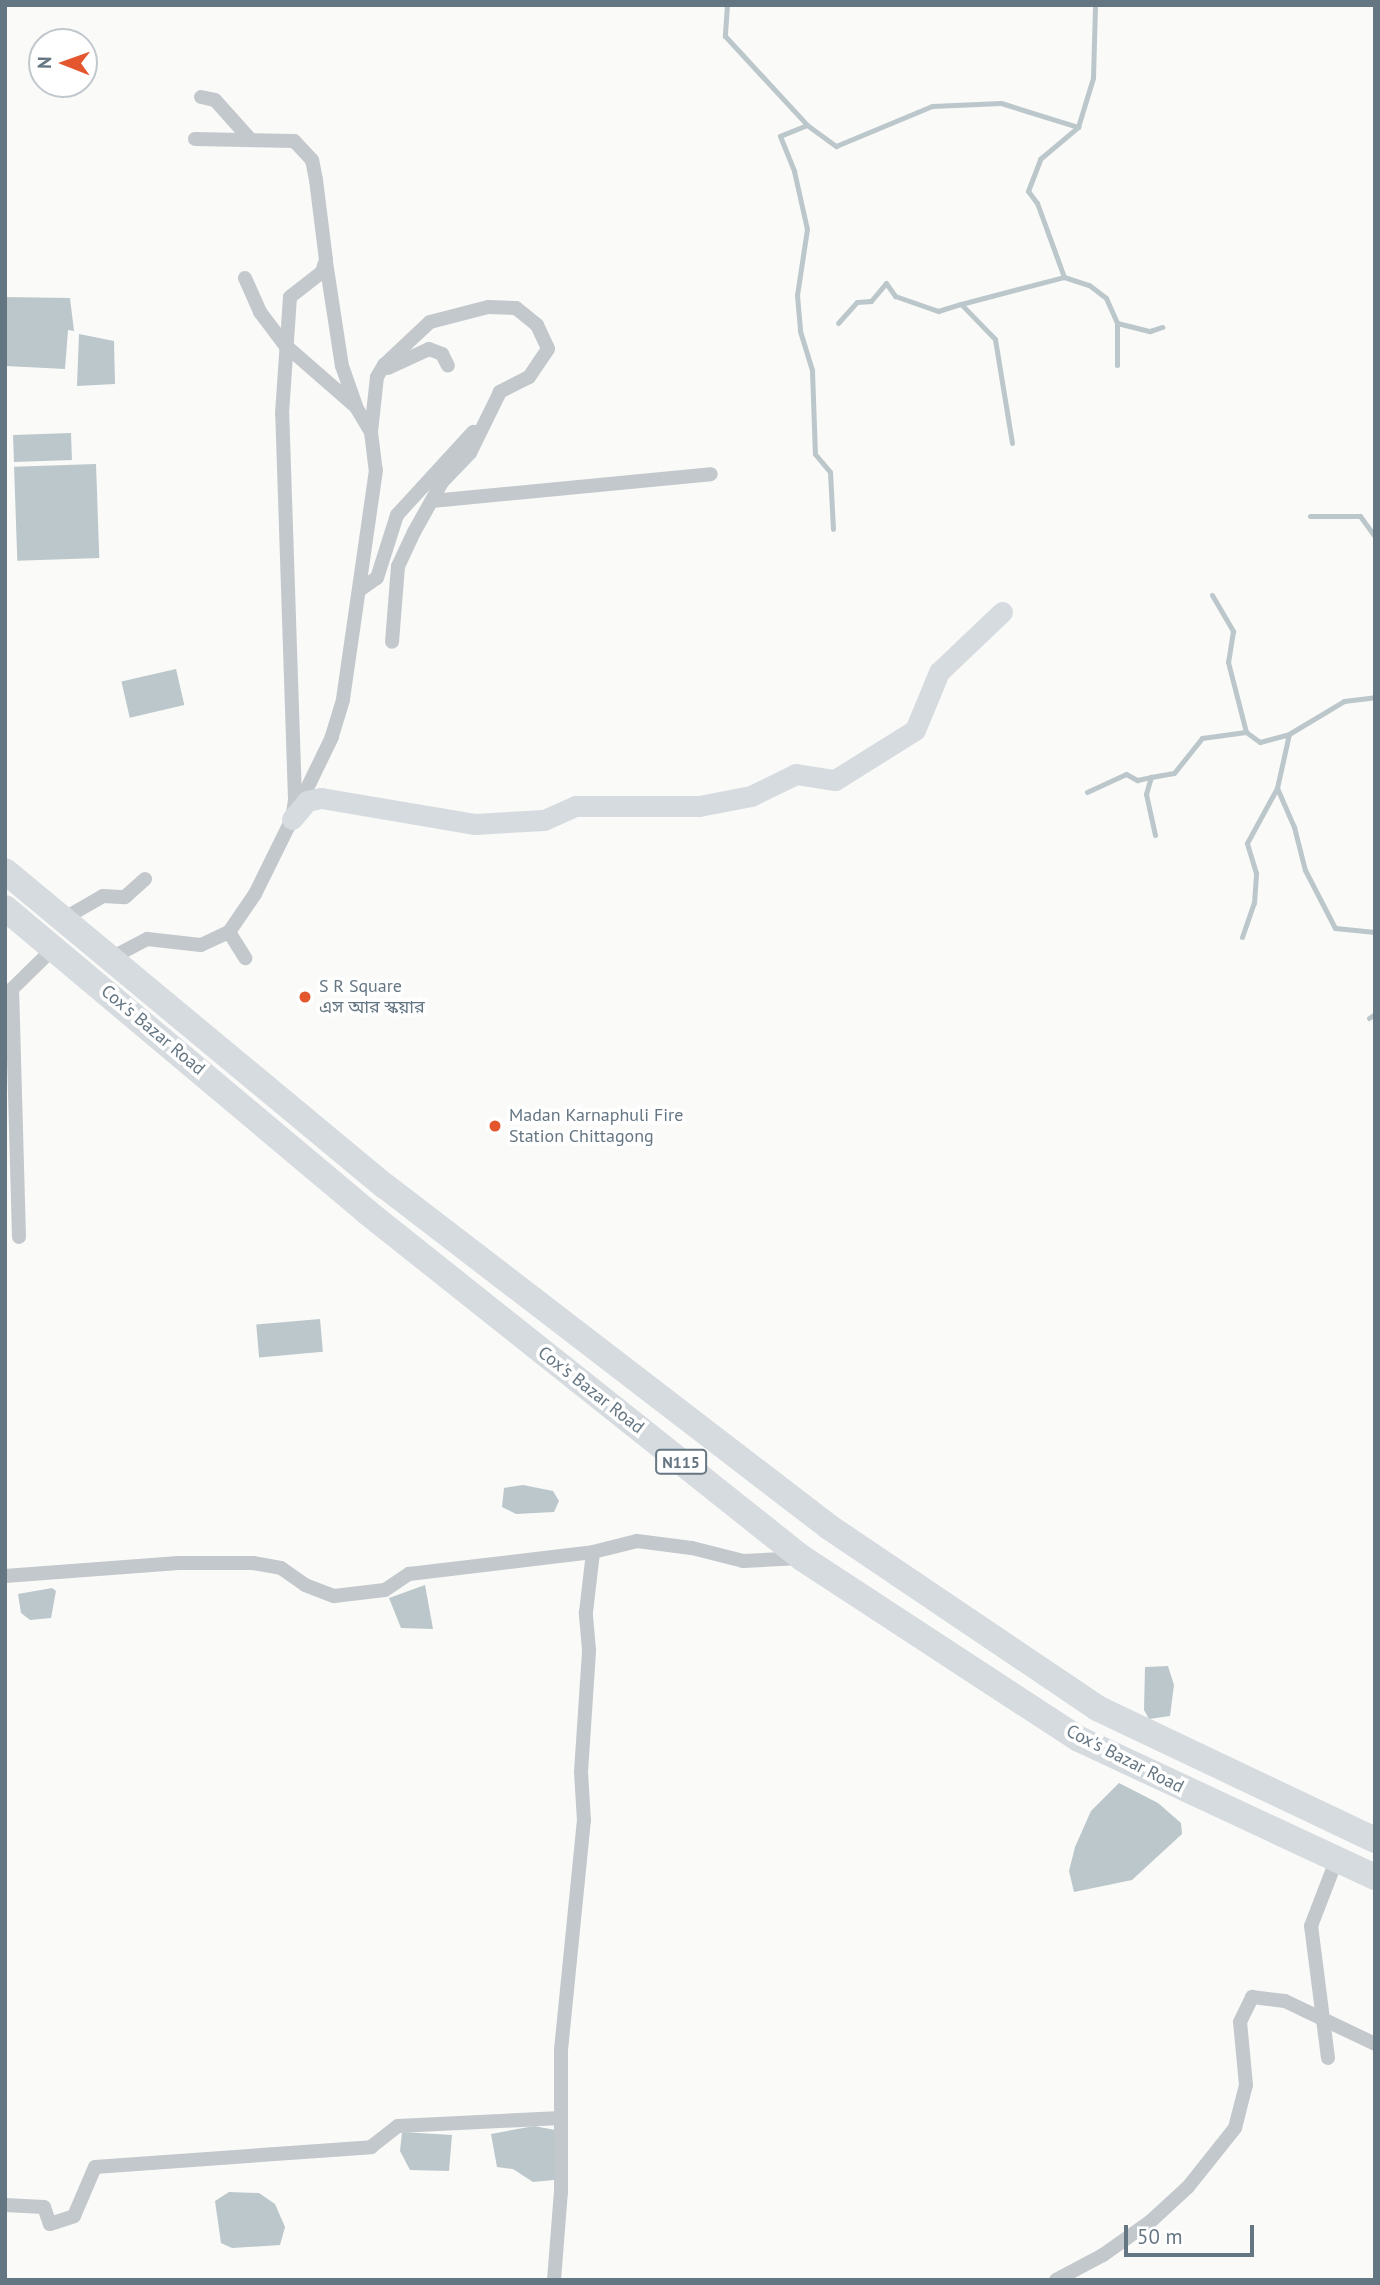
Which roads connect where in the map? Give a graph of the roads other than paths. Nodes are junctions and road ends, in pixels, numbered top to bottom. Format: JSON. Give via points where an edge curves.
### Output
{"nodes":[{"id":1,"x":201,"y":97,"type":"dead end"},
{"id":2,"x":250,"y":138,"type":"junction"},
{"id":3,"x":195,"y":139,"type":"dead end"},
{"id":4,"x":326,"y":260,"type":"junction"},
{"id":5,"x":245,"y":278,"type":"dead end"},
{"id":6,"x":285,"y":345,"type":"junction"},
{"id":7,"x":448,"y":366,"type":"dead end"},
{"id":8,"x":381,"y":372,"type":"junction"},
{"id":9,"x":493,"y":405,"type":"junction"},
{"id":10,"x":356,"y":407,"type":"junction"},
{"id":11,"x":371,"y":432,"type":"junction"},
{"id":12,"x":710,"y":474,"type":"dead end"},
{"id":13,"x":432,"y":501,"type":"junction"},
{"id":14,"x":361,"y":589,"type":"junction"},
{"id":15,"x":1002,"y":612,"type":"dead end"},
{"id":16,"x":392,"y":642,"type":"dead end"},
{"id":17,"x":292,"y":819,"type":"junction"},
{"id":18,"x":5,"y":871,"type":"edge"},
{"id":19,"x":145,"y":879,"type":"dead end"},
{"id":20,"x":5,"y":908,"type":"edge"},
{"id":21,"x":63,"y":919,"type":"junction"},
{"id":22,"x":229,"y":932,"type":"junction"},
{"id":23,"x":54,"y":948,"type":"junction"},
{"id":24,"x":111,"y":958,"type":"junction"},
{"id":25,"x":245,"y":958,"type":"dead end"},
{"id":26,"x":19,"y":1237,"type":"dead end"},
{"id":27,"x":593,"y":1552,"type":"junction"},
{"id":28,"x":802,"y":1558,"type":"junction"},
{"id":29,"x":5,"y":1576,"type":"edge"},
{"id":30,"x":1375,"y":1840,"type":"edge"},
{"id":31,"x":1336,"y":1861,"type":"junction"},
{"id":32,"x":1375,"y":1877,"type":"edge"},
{"id":33,"x":1327,"y":2022,"type":"junction"},
{"id":34,"x":1375,"y":2044,"type":"edge"},
{"id":35,"x":1328,"y":2058,"type":"dead end"},
{"id":36,"x":561,"y":2118,"type":"junction"},
{"id":37,"x":5,"y":2206,"type":"edge"},
{"id":38,"x":554,"y":2280,"type":"edge"},
{"id":39,"x":1056,"y":2280,"type":"edge"}],
"edges":[{"from":1,"to":2,"type":"street","via":[[215,100]]},
{"from":2,"to":3,"type":"street"},
{"from":2,"to":4,"type":"street","via":[[294,141],[305,148],[314,170]]},
{"from":4,"to":6,"type":"street","via":[[322,272],[290,297]]},
{"from":4,"to":10,"type":"street","via":[[342,366]]},
{"from":5,"to":6,"type":"street","via":[[260,312]]},
{"from":6,"to":10,"type":"street"},
{"from":6,"to":17,"type":"street","via":[[282,414]]},
{"from":7,"to":8,"type":"street","via":[[442,354],[429,349]]},
{"from":8,"to":9,"type":"street","via":[[430,322],[488,307],[516,308],[537,325],[548,349],[529,377],[500,392]]},
{"from":8,"to":11,"type":"street"},
{"from":9,"to":13,"type":"street","via":[[470,453]]},
{"from":9,"to":14,"type":"street","via":[[457,453],[397,515],[377,578]]},
{"from":10,"to":11,"type":"street"},
{"from":11,"to":14,"type":"street","via":[[376,470]]},
{"from":12,"to":13,"type":"street"},
{"from":13,"to":16,"type":"street","via":[[398,566]]},
{"from":14,"to":17,"type":"street","via":[[343,700],[332,737]]},
{"from":15,"to":17,"type":"street","via":[[939,673],[915,730],[835,780],[796,774],[751,796],[699,806],[576,806],[544,820],[474,824],[356,800],[321,798],[307,801]]},
{"from":17,"to":22,"type":"street","via":[[255,894]]},
{"from":18,"to":21,"type":"highway","name":"Cox's Bazar Road","number":"N115"},
{"from":19,"to":21,"type":"street","via":[[125,897],[103,896]]},
{"from":20,"to":23,"type":"highway","name":"Cox's Bazar Road","number":"N115"},
{"from":21,"to":24,"type":"highway","name":"Cox's Bazar Road","number":"N115"},
{"from":22,"to":24,"type":"street","via":[[201,945],[146,939]]},
{"from":22,"to":25,"type":"street"},
{"from":23,"to":26,"type":"street","via":[[12,989]]},
{"from":23,"to":28,"type":"highway","name":"Cox's Bazar Road","number":"N115","via":[[367,1212]]},
{"from":24,"to":30,"type":"highway","name":"Cox's Bazar Road","number":"N115","via":[[384,1186],[829,1527],[1097,1708]]},
{"from":27,"to":28,"type":"street","via":[[637,1541],[692,1548],[743,1562]]},
{"from":27,"to":29,"type":"street","via":[[409,1574],[385,1590],[334,1596],[305,1585],[281,1568],[253,1563],[179,1563]]},
{"from":27,"to":36,"type":"street","via":[[580,1772],[584,1821],[561,2050]]},
{"from":28,"to":31,"type":"highway","name":"Cox's Bazar Road","number":"N115","via":[[1079,1739]]},
{"from":31,"to":32,"type":"highway","name":"Cox's Bazar Road","number":"N115"},
{"from":31,"to":33,"type":"street","via":[[1311,1926]]},
{"from":33,"to":34,"type":"street"},
{"from":33,"to":35,"type":"street"},
{"from":33,"to":39,"type":"street","via":[[1284,2001],[1252,1997],[1240,2022],[1246,2085],[1235,2128],[1188,2187],[1151,2221]]},
{"from":36,"to":37,"type":"street","via":[[398,2126],[372,2147],[95,2167],[74,2217],[50,2224],[44,2207]]},
{"from":36,"to":38,"type":"street"}]}
